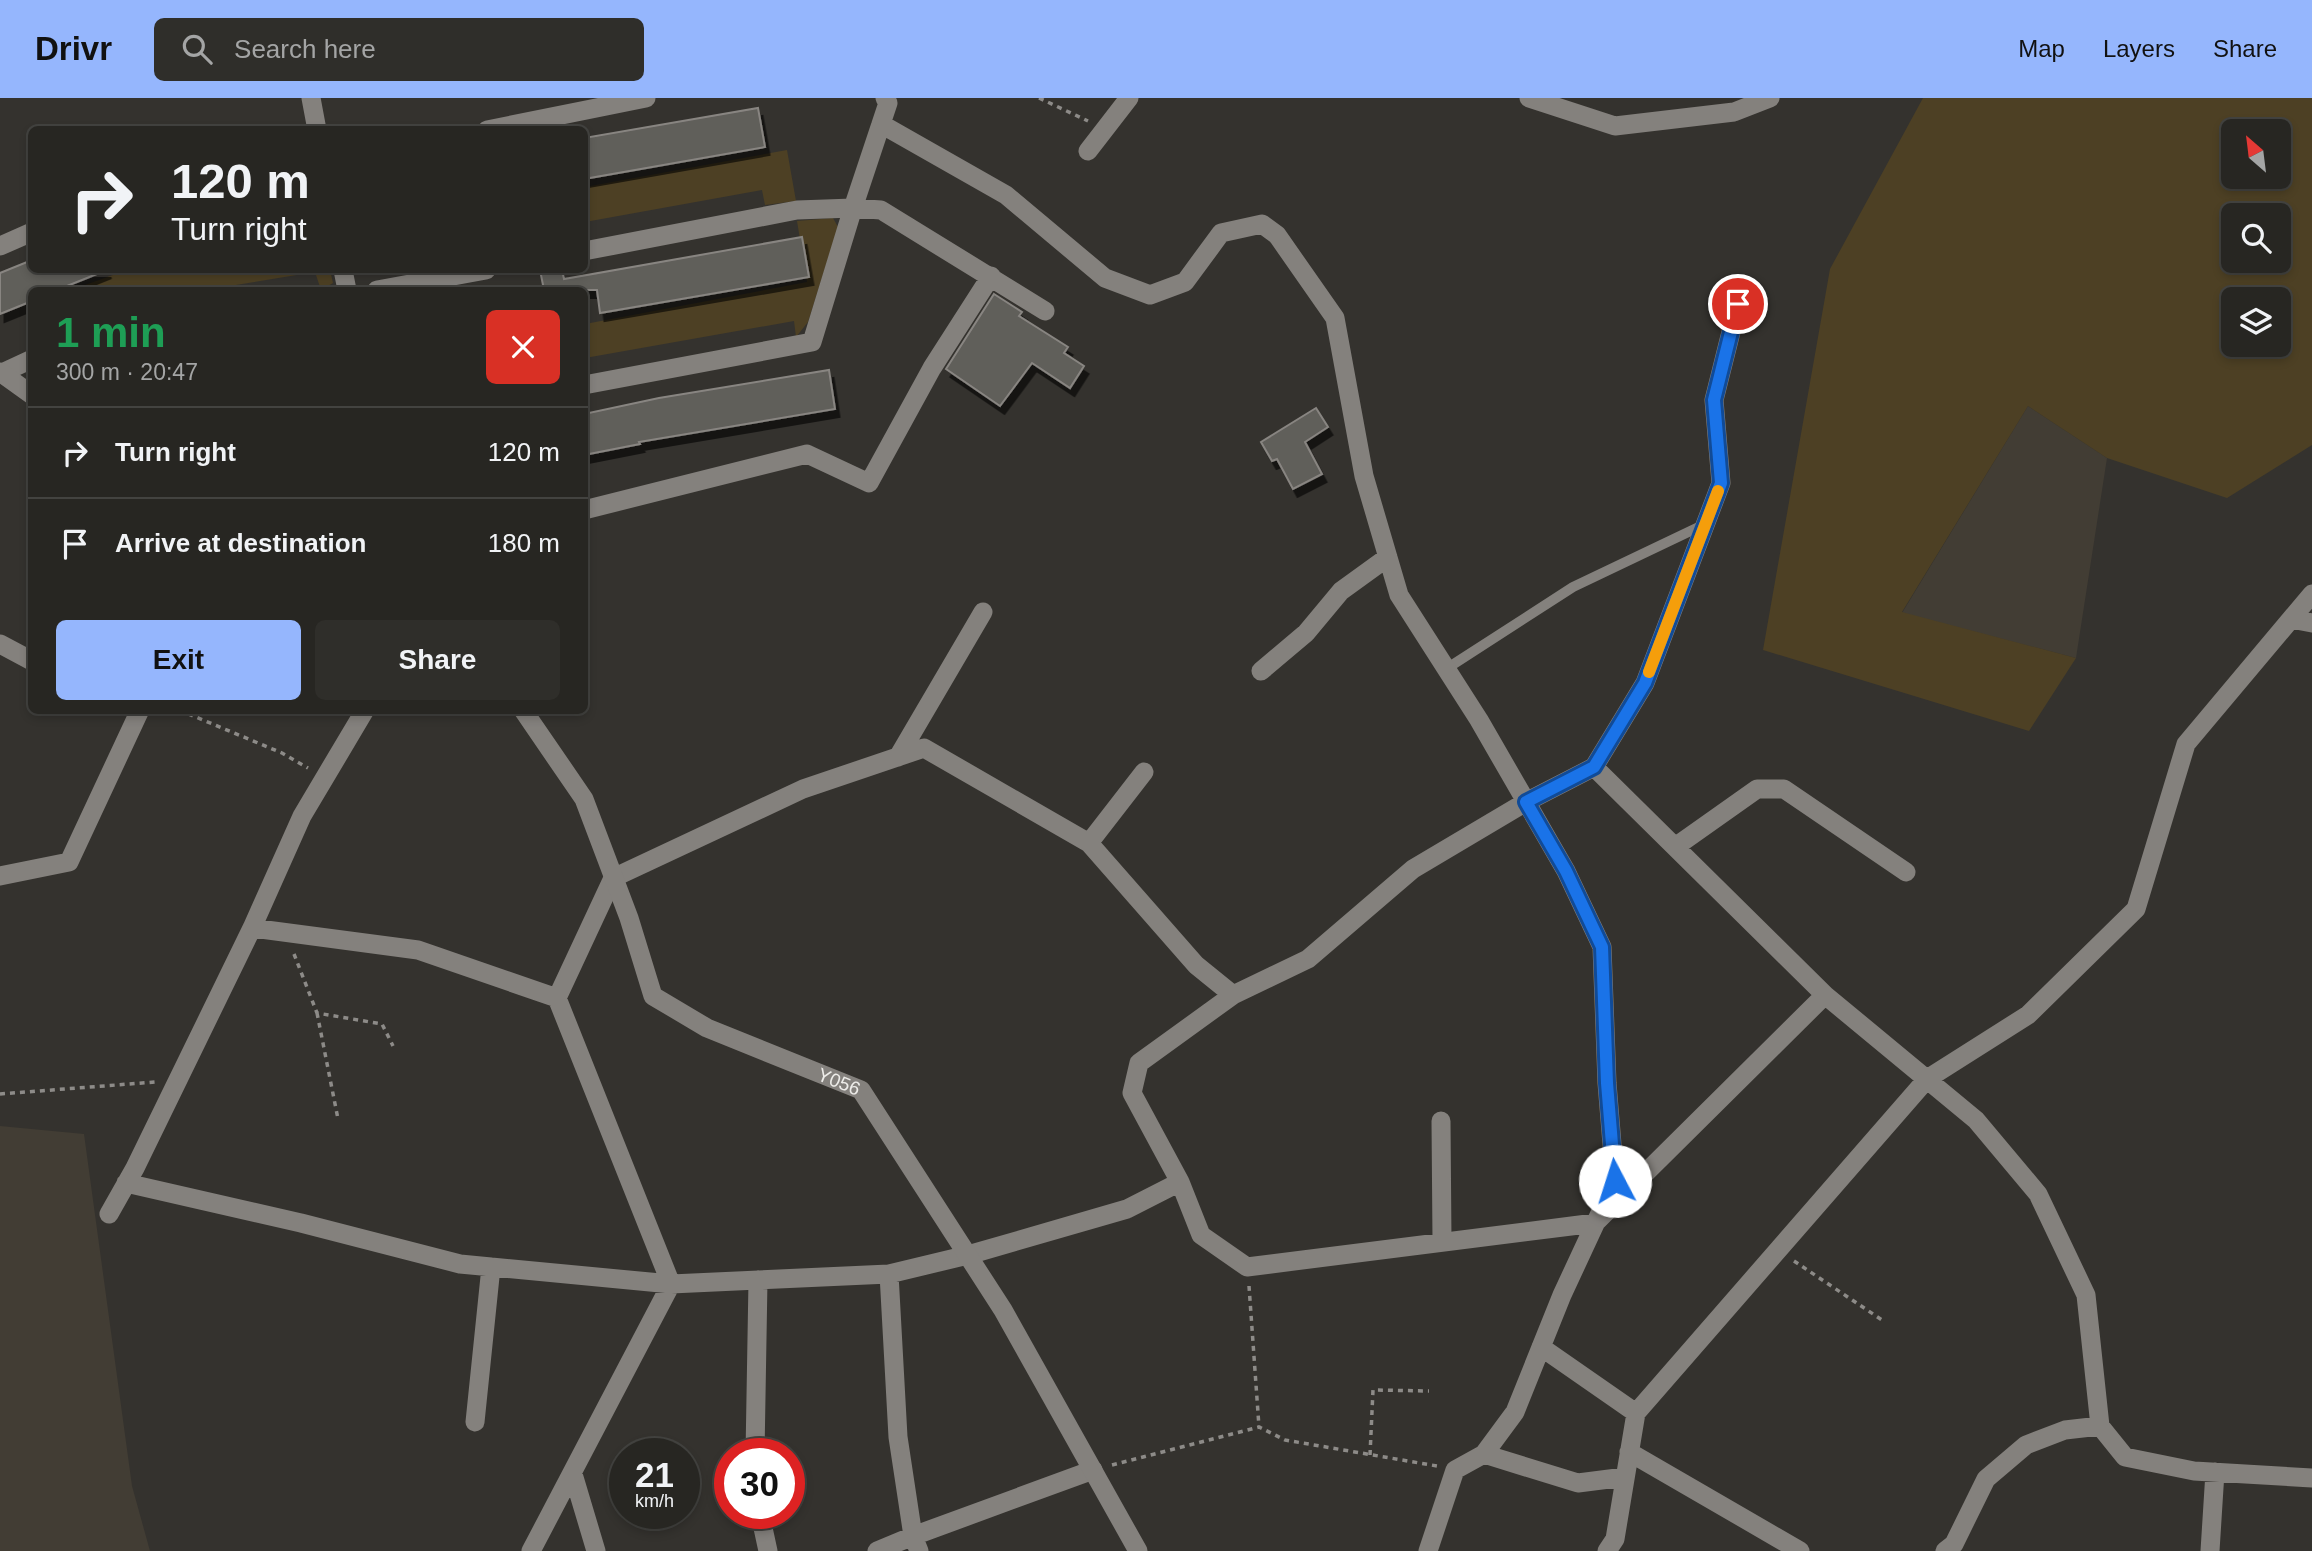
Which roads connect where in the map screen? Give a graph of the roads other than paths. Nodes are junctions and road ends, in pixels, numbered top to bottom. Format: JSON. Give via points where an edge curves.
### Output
{"nodes":[{"id":1,"x":311,"y":98,"type":"edge"},
{"id":2,"x":646,"y":98,"type":"edge"},
{"id":3,"x":885,"y":98,"type":"edge"},
{"id":4,"x":1129,"y":98,"type":"edge"},
{"id":5,"x":1530,"y":98,"type":"edge"},
{"id":6,"x":1770,"y":98,"type":"edge"},
{"id":7,"x":881,"y":124,"type":"junction"},
{"id":8,"x":316,"y":126,"type":"edge"},
{"id":9,"x":507,"y":126,"type":"edge"},
{"id":10,"x":1088,"y":151,"type":"dead end"},
{"id":11,"x":853,"y":208,"type":"junction"},
{"id":12,"x":28,"y":234,"type":"edge"},
{"id":13,"x":0,"y":246,"type":"edge"},
{"id":14,"x":588,"y":250,"type":"edge"},
{"id":15,"x":470,"y":273,"type":"edge"},
{"id":16,"x":992,"y":276,"type":"junction"},
{"id":17,"x":393,"y":287,"type":"edge"},
{"id":18,"x":1738,"y":304,"type":"dead end"},
{"id":19,"x":1045,"y":311,"type":"dead end"},
{"id":20,"x":17,"y":369,"type":"edge"},
{"id":21,"x":588,"y":384,"type":"edge"},
{"id":22,"x":28,"y":388,"type":"edge"},
{"id":23,"x":588,"y":509,"type":"edge"},
{"id":24,"x":1706,"y":524,"type":"junction"},
{"id":25,"x":1388,"y":557,"type":"junction"},
{"id":26,"x":2312,"y":594,"type":"edge"},
{"id":27,"x":983,"y":612,"type":"dead end"},
{"id":28,"x":2291,"y":619,"type":"junction"},
{"id":29,"x":2312,"y":623,"type":"edge"},
{"id":30,"x":0,"y":644,"type":"edge"},
{"id":31,"x":28,"y":659,"type":"edge"},
{"id":32,"x":1446,"y":669,"type":"junction"},
{"id":33,"x":1261,"y":671,"type":"dead end"},
{"id":34,"x":133,"y":714,"type":"edge"},
{"id":35,"x":363,"y":714,"type":"edge"},
{"id":36,"x":526,"y":714,"type":"edge"},
{"id":37,"x":898,"y":757,"type":"junction"},
{"id":38,"x":1594,"y":767,"type":"junction"},
{"id":39,"x":1144,"y":772,"type":"dead end"},
{"id":40,"x":1526,"y":802,"type":"junction"},
{"id":41,"x":1089,"y":843,"type":"junction"},
{"id":42,"x":1675,"y":847,"type":"junction"},
{"id":43,"x":1906,"y":872,"type":"dead end"},
{"id":44,"x":0,"y":876,"type":"edge"},
{"id":45,"x":614,"y":878,"type":"junction"},
{"id":46,"x":252,"y":928,"type":"junction"},
{"id":47,"x":1233,"y":995,"type":"junction"},
{"id":48,"x":1825,"y":995,"type":"junction"},
{"id":49,"x":557,"y":998,"type":"junction"},
{"id":50,"x":1927,"y":1079,"type":"junction"},
{"id":51,"x":1441,"y":1121,"type":"dead end"},
{"id":52,"x":1180,"y":1182,"type":"junction"},
{"id":53,"x":126,"y":1183,"type":"junction"},
{"id":54,"x":109,"y":1214,"type":"dead end"},
{"id":55,"x":1595,"y":1223,"type":"junction"},
{"id":56,"x":1442,"y":1241,"type":"junction"},
{"id":57,"x":968,"y":1255,"type":"junction"},
{"id":58,"x":491,"y":1267,"type":"junction"},
{"id":59,"x":890,"y":1274,"type":"junction"},
{"id":60,"x":758,"y":1280,"type":"junction"},
{"id":61,"x":671,"y":1284,"type":"junction"},
{"id":62,"x":1541,"y":1347,"type":"junction"},
{"id":63,"x":1636,"y":1413,"type":"junction"},
{"id":64,"x":475,"y":1422,"type":"dead end"},
{"id":65,"x":2100,"y":1426,"type":"junction"},
{"id":66,"x":755,"y":1438,"type":"edge"},
{"id":67,"x":1629,"y":1452,"type":"junction"},
{"id":68,"x":1484,"y":1454,"type":"junction"},
{"id":69,"x":1093,"y":1470,"type":"junction"},
{"id":70,"x":2215,"y":1472,"type":"junction"},
{"id":71,"x":573,"y":1474,"type":"junction"},
{"id":72,"x":1625,"y":1477,"type":"junction"},
{"id":73,"x":2312,"y":1478,"type":"edge"},
{"id":74,"x":763,"y":1529,"type":"edge"},
{"id":75,"x":916,"y":1543,"type":"edge"},
{"id":76,"x":531,"y":1551,"type":"edge"},
{"id":77,"x":596,"y":1551,"type":"edge"},
{"id":78,"x":768,"y":1551,"type":"edge"},
{"id":79,"x":877,"y":1551,"type":"edge"},
{"id":80,"x":1138,"y":1551,"type":"edge"},
{"id":81,"x":1429,"y":1551,"type":"edge"},
{"id":82,"x":1607,"y":1551,"type":"edge"},
{"id":83,"x":1800,"y":1551,"type":"edge"},
{"id":84,"x":1945,"y":1551,"type":"edge"},
{"id":85,"x":2210,"y":1551,"type":"edge"}],
"edges":[{"from":1,"to":8,"type":"street"},
{"from":2,"to":9,"type":"street"},
{"from":3,"to":7,"type":"street","via":[[888,103]]},
{"from":4,"to":10,"type":"street"},
{"from":5,"to":6,"type":"street","via":[[1615,126],[1734,112]]},
{"from":7,"to":11,"type":"street"},
{"from":7,"to":25,"type":"street","via":[[1006,195],[1105,278],[1150,295],[1185,282],[1221,233],[1262,224],[1277,235],[1335,318],[1364,476]]},
{"from":11,"to":14,"type":"street","via":[[797,209]]},
{"from":11,"to":16,"type":"street","via":[[881,210]]},
{"from":11,"to":21,"type":"street","via":[[812,342]]},
{"from":12,"to":13,"type":"street"},
{"from":15,"to":17,"type":"street"},
{"from":16,"to":19,"type":"street"},
{"from":16,"to":23,"type":"street","via":[[932,369],[869,483],[807,454]]},
{"from":18,"to":24,"type":"street","via":[[1714,400],[1721,483]]},
{"from":20,"to":22,"type":"street"},
{"from":24,"to":32,"type":"lane","via":[[1573,587]]},
{"from":24,"to":38,"type":"street","via":[[1645,683]]},
{"from":25,"to":32,"type":"street","via":[[1399,594]]},
{"from":25,"to":33,"type":"street","via":[[1342,591],[1306,633]]},
{"from":26,"to":28,"type":"street"},
{"from":27,"to":37,"type":"street"},
{"from":28,"to":29,"type":"street"},
{"from":28,"to":50,"type":"street","via":[[2186,744],[2136,909],[2028,1015]]},
{"from":30,"to":31,"type":"street"},
{"from":32,"to":40,"type":"street"},
{"from":34,"to":44,"type":"street","via":[[69,862]]},
{"from":35,"to":46,"type":"street","via":[[302,816]]},
{"from":36,"to":45,"type":"street","name":"Y056","number":"Y056","via":[[584,799]]},
{"from":37,"to":41,"type":"street","via":[[924,748]]},
{"from":37,"to":45,"type":"street","via":[[803,789]]},
{"from":38,"to":40,"type":"street"},
{"from":38,"to":42,"type":"street"},
{"from":39,"to":41,"type":"street"},
{"from":40,"to":47,"type":"street","via":[[1413,869],[1308,960]]},
{"from":40,"to":55,"type":"street","via":[[1602,947],[1615,1181]]},
{"from":41,"to":47,"type":"street","via":[[1196,965]]},
{"from":42,"to":43,"type":"street","via":[[1757,789],[1784,789]]},
{"from":42,"to":48,"type":"street"},
{"from":45,"to":49,"type":"street"},
{"from":45,"to":57,"type":"street","name":"Y056","number":"Y056","via":[[653,996],[707,1028],[862,1090]]},
{"from":46,"to":49,"type":"street","via":[[418,950]]},
{"from":46,"to":53,"type":"street"},
{"from":47,"to":52,"type":"street","via":[[1139,1063],[1132,1093]]},
{"from":48,"to":50,"type":"street"},
{"from":48,"to":55,"type":"street"},
{"from":49,"to":61,"type":"street"},
{"from":50,"to":63,"type":"street"},
{"from":50,"to":65,"type":"street","via":[[1976,1120],[2038,1194],[2086,1295]]},
{"from":51,"to":56,"type":"street"},
{"from":52,"to":56,"type":"street","via":[[1201,1235],[1247,1267]]},
{"from":52,"to":57,"type":"street","via":[[1127,1209]]},
{"from":53,"to":54,"type":"street"},
{"from":53,"to":58,"type":"street","via":[[460,1264]]},
{"from":55,"to":56,"type":"street"},
{"from":55,"to":62,"type":"street"},
{"from":57,"to":59,"type":"street"},
{"from":57,"to":69,"type":"street","name":"Y056","number":"Y056"},
{"from":58,"to":61,"type":"street"},
{"from":58,"to":64,"type":"street"},
{"from":59,"to":60,"type":"street"},
{"from":59,"to":75,"type":"street","via":[[898,1437]]},
{"from":60,"to":61,"type":"street"},
{"from":60,"to":66,"type":"street"},
{"from":61,"to":71,"type":"street"},
{"from":62,"to":63,"type":"street"},
{"from":62,"to":68,"type":"street","via":[[1515,1412]]},
{"from":63,"to":67,"type":"street"},
{"from":65,"to":70,"type":"street","via":[[2125,1457]]},
{"from":65,"to":84,"type":"street","via":[[2065,1430],[2026,1445],[1986,1479],[1954,1544]]},
{"from":67,"to":72,"type":"street"},
{"from":67,"to":83,"type":"street"},
{"from":68,"to":72,"type":"street","via":[[1578,1483]]},
{"from":68,"to":81,"type":"street","via":[[1455,1469]]},
{"from":69,"to":75,"type":"street"},
{"from":69,"to":80,"type":"street","name":"Y056","number":"Y056"},
{"from":70,"to":73,"type":"street"},
{"from":70,"to":85,"type":"street"},
{"from":71,"to":76,"type":"street"},
{"from":71,"to":77,"type":"street"},
{"from":72,"to":82,"type":"street","via":[[1615,1539]]},
{"from":74,"to":78,"type":"street"},
{"from":75,"to":79,"type":"street"}]}
